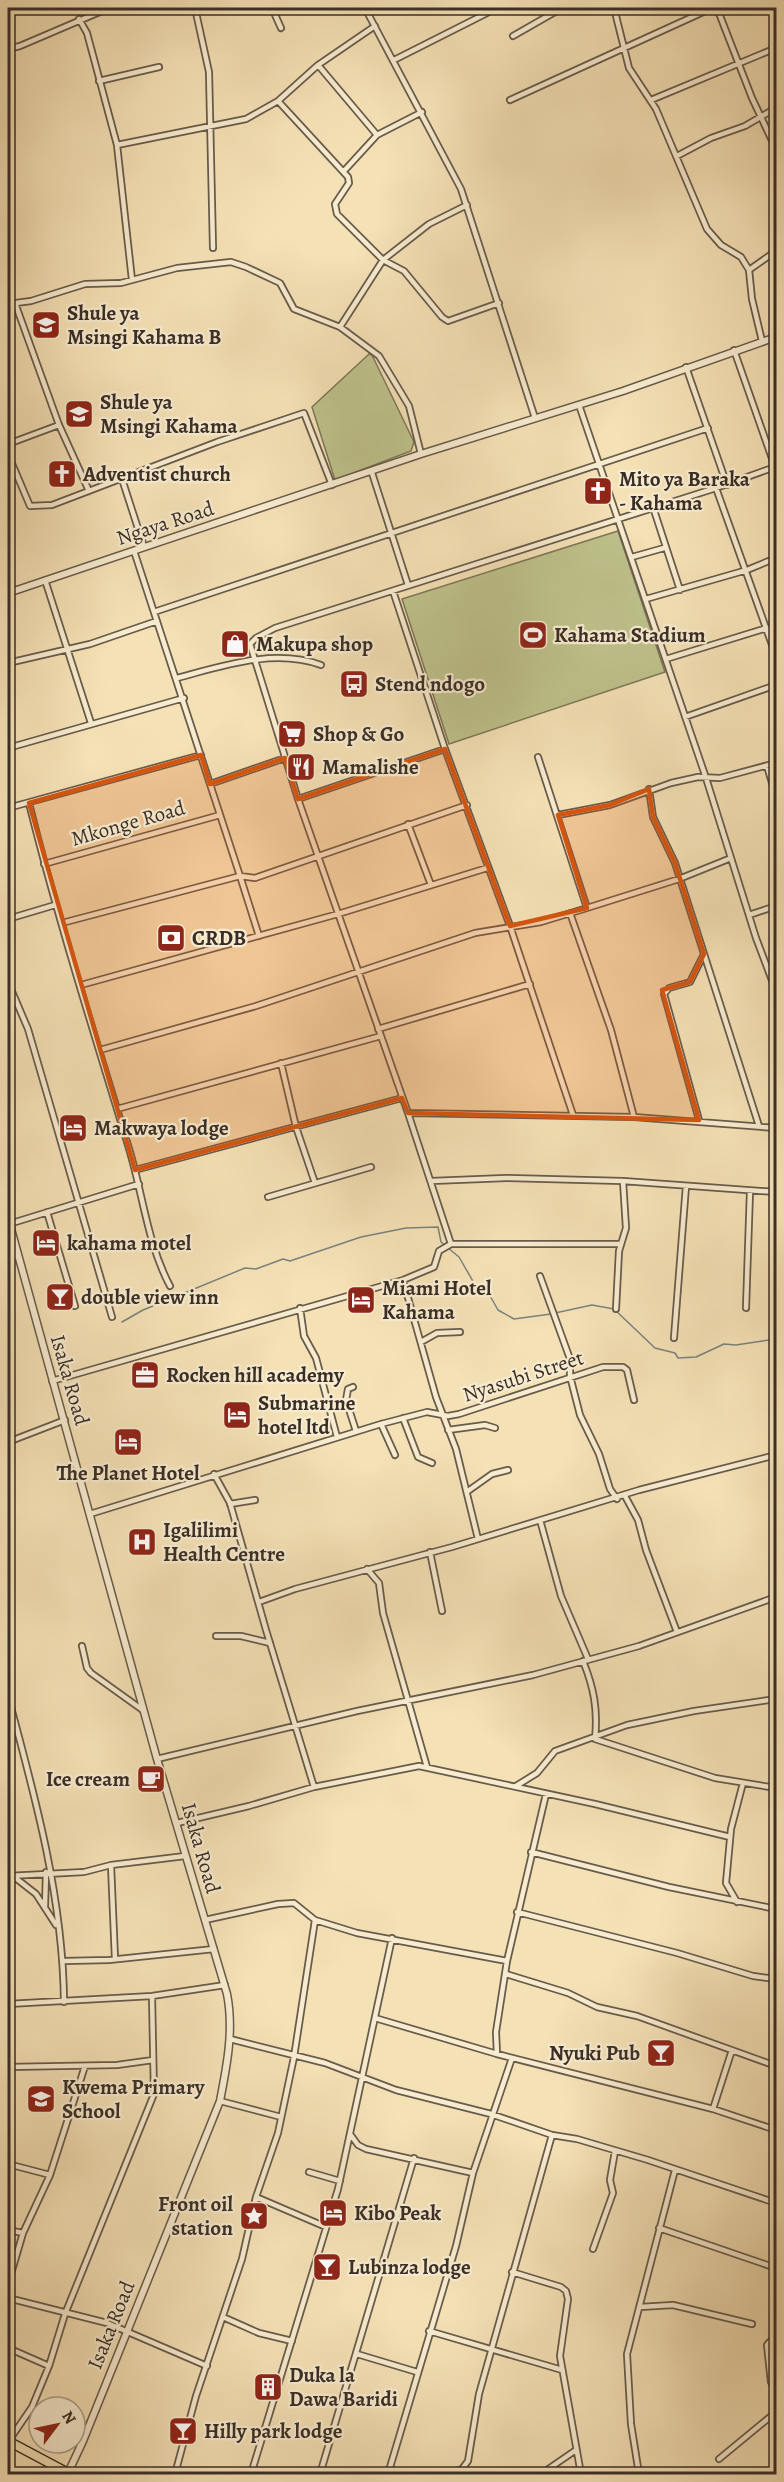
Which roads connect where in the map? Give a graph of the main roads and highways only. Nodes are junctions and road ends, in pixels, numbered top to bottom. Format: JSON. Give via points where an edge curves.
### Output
{"nodes":[{"id":1,"x":8,"y":2441,"type":"edge"},
{"id":2,"x":69,"y":2474,"type":"edge"}],
"edges":[{"from":1,"to":2,"type":"highway"}]}
